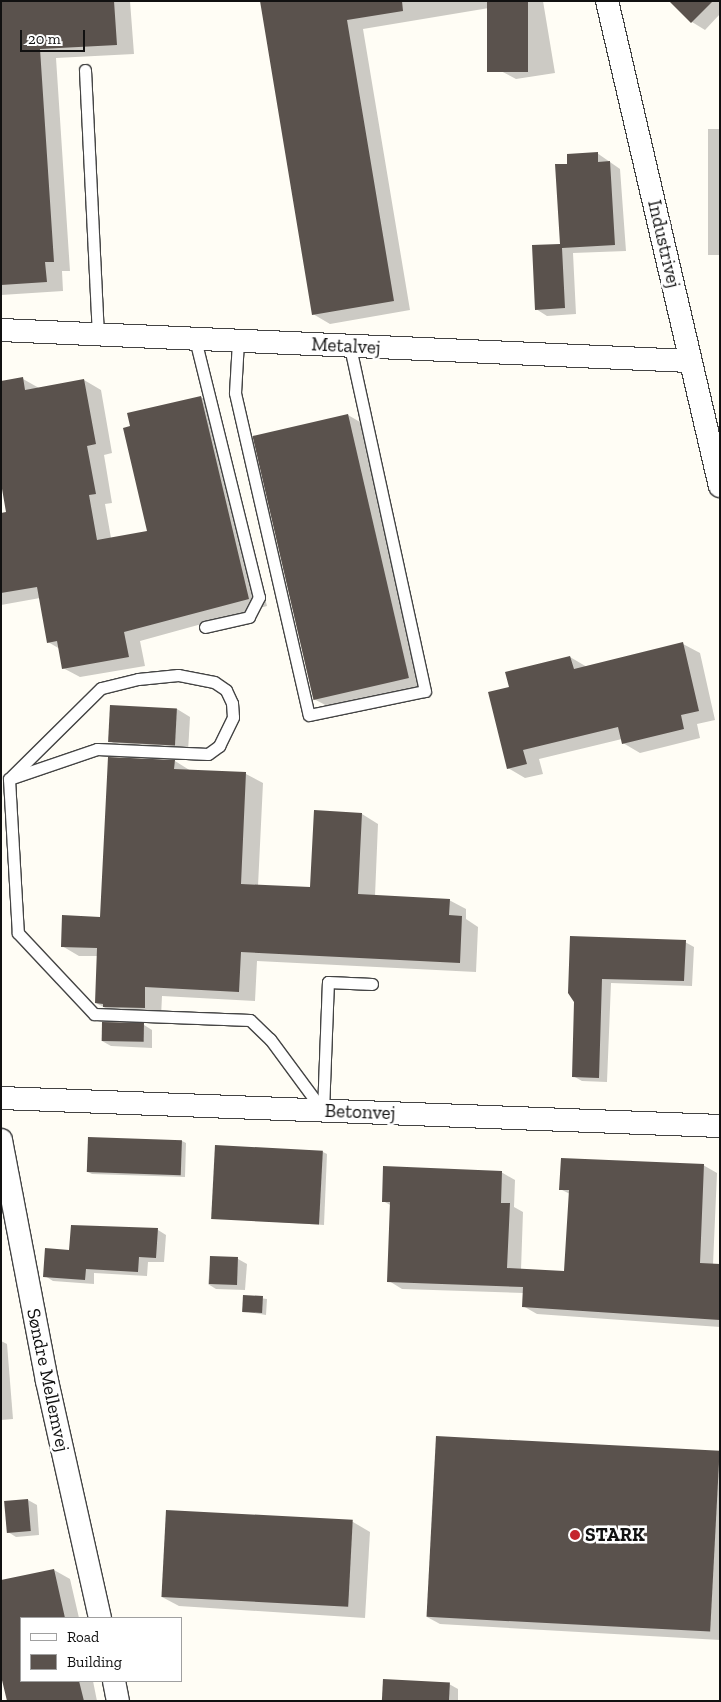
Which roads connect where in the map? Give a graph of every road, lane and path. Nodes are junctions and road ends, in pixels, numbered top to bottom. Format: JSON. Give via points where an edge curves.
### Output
{"nodes":[{"id":1,"x":607,"y":1,"type":"edge"},
{"id":2,"x":85,"y":70,"type":"dead end"},
{"id":3,"x":1,"y":330,"type":"edge"},
{"id":4,"x":98,"y":335,"type":"junction"},
{"id":5,"x":195,"y":339,"type":"junction"},
{"id":6,"x":238,"y":341,"type":"junction"},
{"id":7,"x":350,"y":346,"type":"junction"},
{"id":8,"x":690,"y":361,"type":"junction"},
{"id":9,"x":720,"y":486,"type":"edge"},
{"id":10,"x":205,"y":627,"type":"dead end"},
{"id":11,"x":9,"y":779,"type":"junction"},
{"id":12,"x":372,"y":984,"type":"dead end"},
{"id":13,"x":1,"y":1098,"type":"edge"},
{"id":14,"x":323,"y":1110,"type":"junction"},
{"id":15,"x":720,"y":1126,"type":"edge"},
{"id":16,"x":1,"y":1140,"type":"edge"},
{"id":17,"x":100,"y":1617,"type":"edge"},
{"id":18,"x":114,"y":1682,"type":"edge"},
{"id":19,"x":118,"y":1701,"type":"edge"}],
"edges":[{"from":1,"to":8,"type":"street","name":"Industrivej"},
{"from":2,"to":4,"type":"lane"},
{"from":3,"to":4,"type":"street","name":"Metalvej"},
{"from":4,"to":5,"type":"street","name":"Metalvej"},
{"from":5,"to":6,"type":"street","name":"Metalvej"},
{"from":5,"to":10,"type":"lane","via":[[259,597],[249,617]]},
{"from":6,"to":7,"type":"street","name":"Metalvej"},
{"from":6,"to":7,"type":"lane","via":[[235,393],[309,715],[425,691]]},
{"from":7,"to":8,"type":"street","name":"Metalvej"},
{"from":8,"to":9,"type":"street","name":"Industrivej"},
{"from":11,"to":11,"type":"lane","via":[[97,749],[208,754],[219,746],[227,733],[233,717],[232,703],[226,690],[198,677],[138,679],[101,688]]},
{"from":11,"to":14,"type":"lane","via":[[18,933],[94,1014],[250,1020],[270,1039]]},
{"from":12,"to":14,"type":"lane","via":[[328,982]]},
{"from":13,"to":14,"type":"street","name":"Betonvej"},
{"from":14,"to":15,"type":"street","name":"Betonvej"},
{"from":16,"to":17,"type":"street","name":"Søndre Mellemvej","via":[[47,1381]]},
{"from":18,"to":19,"type":"street"}]}
